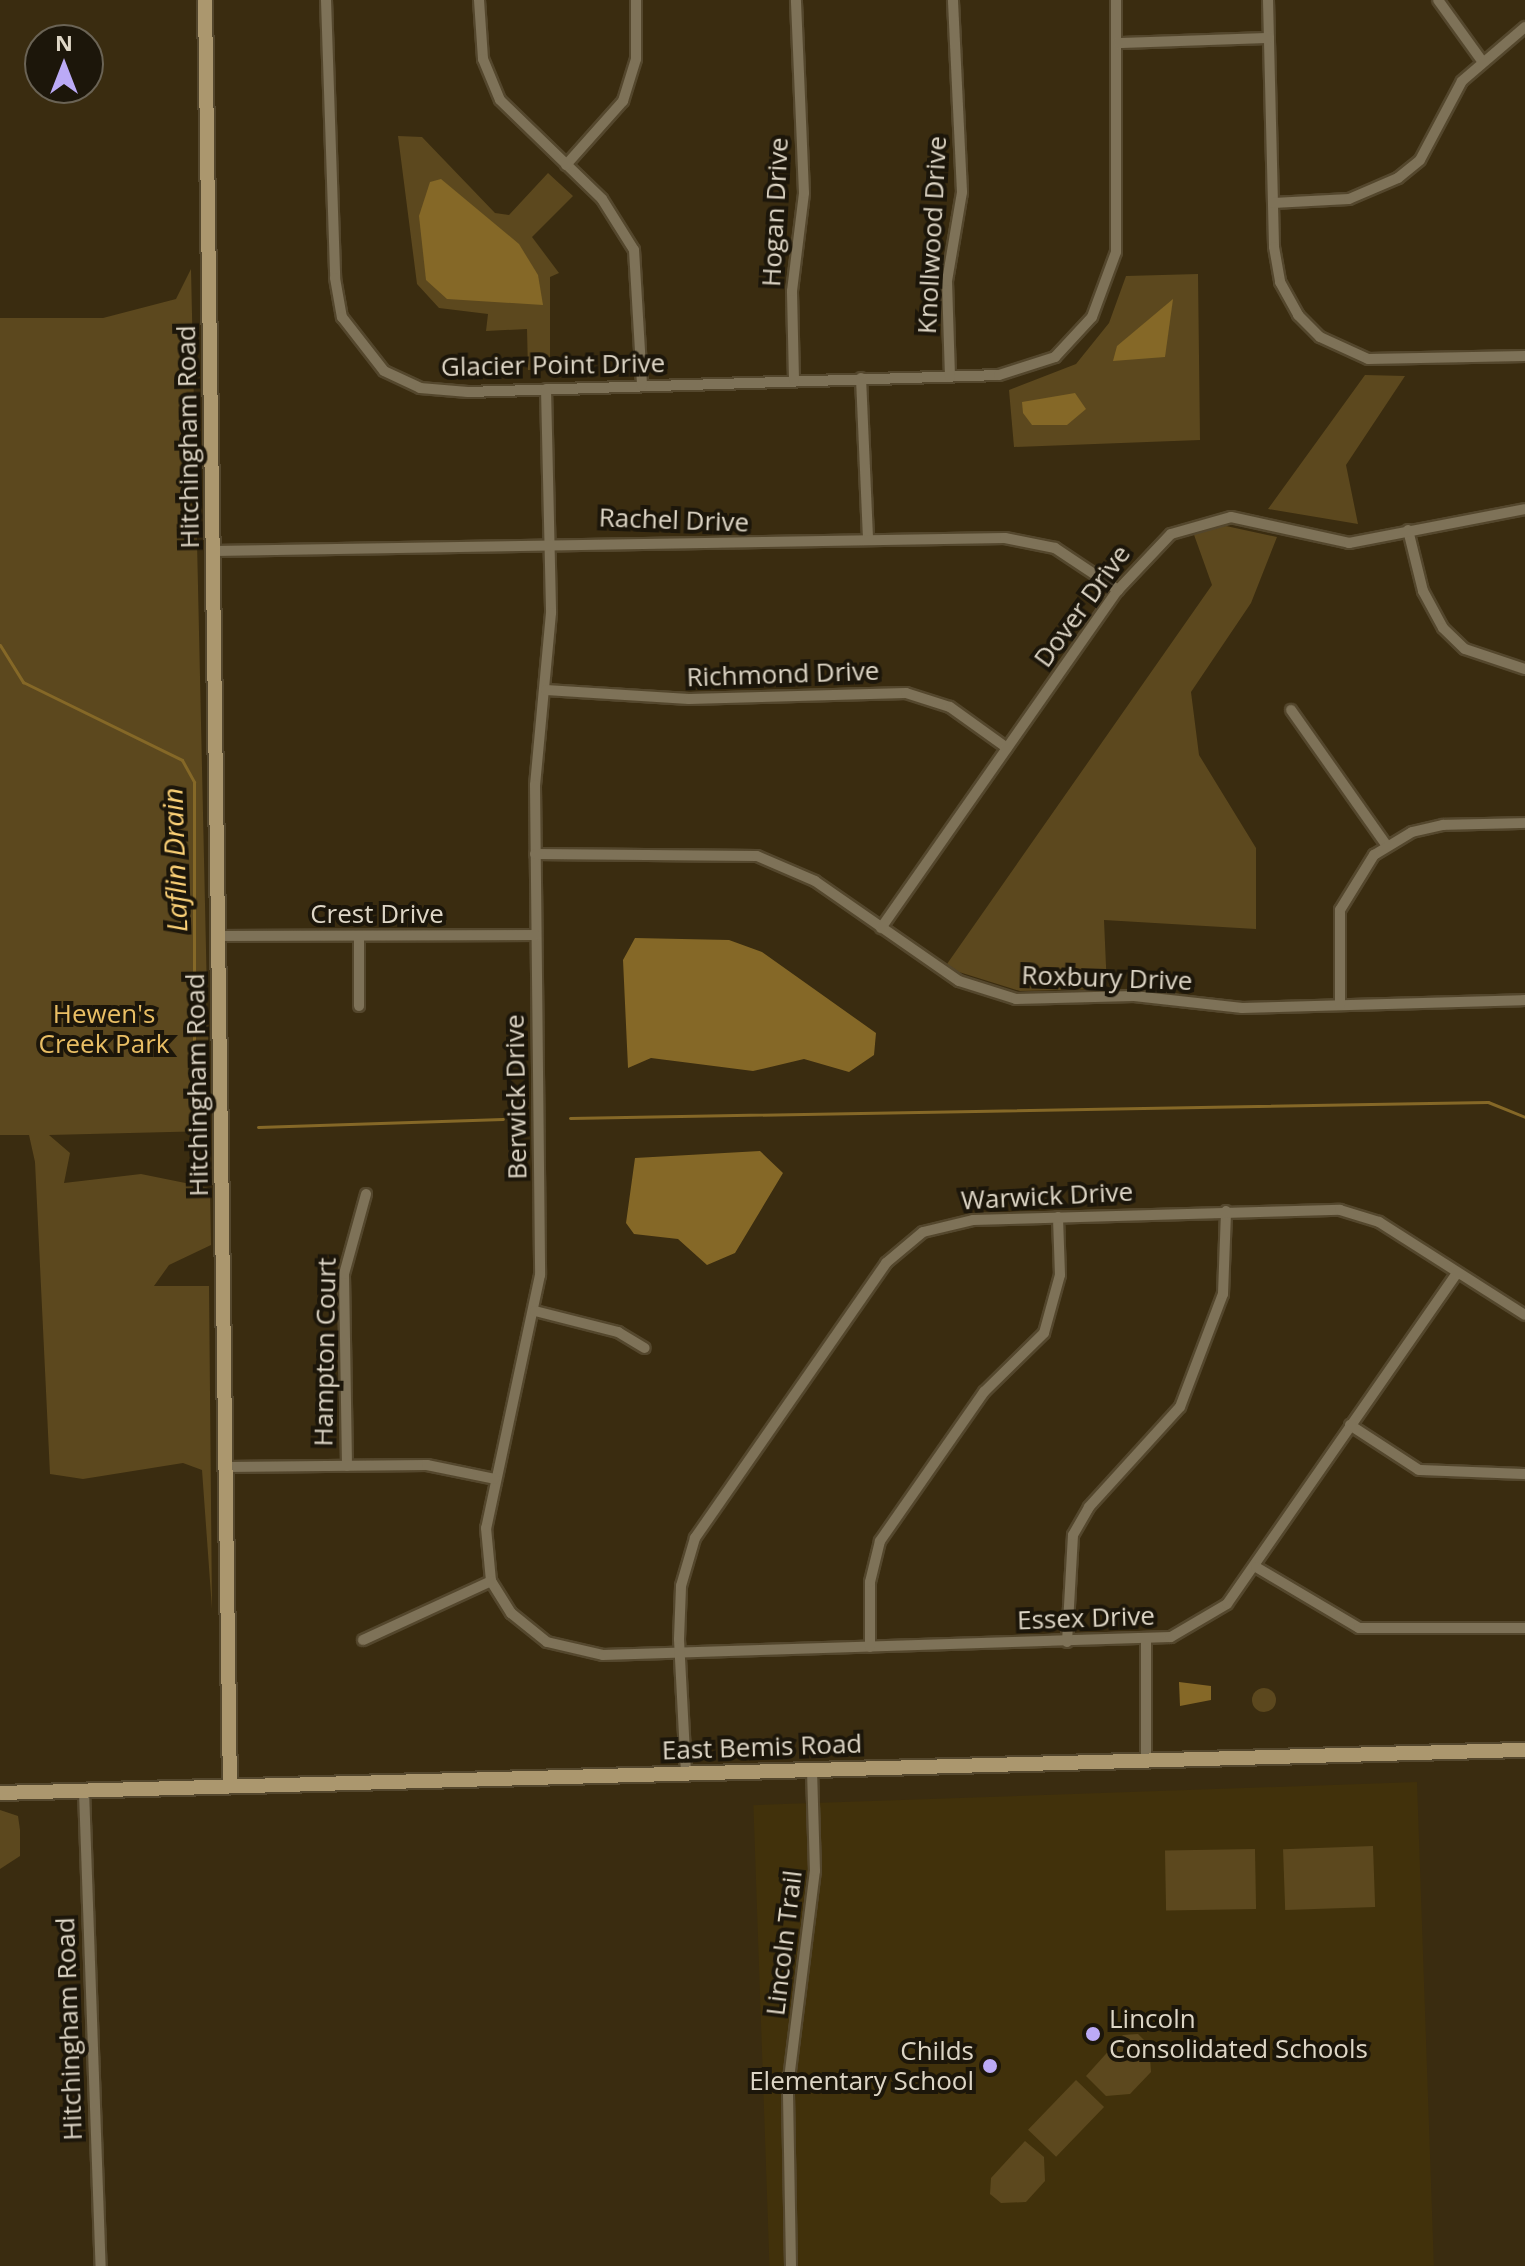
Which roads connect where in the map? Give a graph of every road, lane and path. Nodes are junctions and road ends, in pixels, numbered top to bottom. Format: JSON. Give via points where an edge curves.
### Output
{"nodes":[{"id":1,"x":205,"y":0,"type":"edge"},
{"id":2,"x":326,"y":0,"type":"edge"},
{"id":3,"x":479,"y":0,"type":"edge"},
{"id":4,"x":636,"y":0,"type":"edge"},
{"id":5,"x":796,"y":0,"type":"edge"},
{"id":6,"x":953,"y":0,"type":"edge"},
{"id":7,"x":1116,"y":0,"type":"edge"},
{"id":8,"x":1268,"y":0,"type":"edge"},
{"id":9,"x":1438,"y":0,"type":"edge"},
{"id":10,"x":1525,"y":27,"type":"edge"},
{"id":11,"x":1269,"y":38,"type":"junction"},
{"id":12,"x":1119,"y":43,"type":"junction"},
{"id":13,"x":1482,"y":61,"type":"junction"},
{"id":14,"x":566,"y":165,"type":"junction"},
{"id":15,"x":1273,"y":203,"type":"junction"},
{"id":16,"x":1525,"y":356,"type":"edge"},
{"id":17,"x":950,"y":377,"type":"junction"},
{"id":18,"x":861,"y":378,"type":"junction"},
{"id":19,"x":794,"y":380,"type":"junction"},
{"id":20,"x":642,"y":386,"type":"junction"},
{"id":21,"x":546,"y":389,"type":"junction"},
{"id":22,"x":1525,"y":509,"type":"edge"},
{"id":23,"x":1408,"y":530,"type":"junction"},
{"id":24,"x":868,"y":540,"type":"junction"},
{"id":25,"x":549,"y":541,"type":"junction"},
{"id":26,"x":214,"y":551,"type":"junction"},
{"id":27,"x":1118,"y":590,"type":"junction"},
{"id":28,"x":1525,"y":669,"type":"edge"},
{"id":29,"x":546,"y":690,"type":"junction"},
{"id":30,"x":1291,"y":710,"type":"dead end"},
{"id":31,"x":1007,"y":748,"type":"junction"},
{"id":32,"x":1525,"y":823,"type":"edge"},
{"id":33,"x":1387,"y":846,"type":"junction"},
{"id":34,"x":535,"y":854,"type":"junction"},
{"id":35,"x":881,"y":928,"type":"junction"},
{"id":36,"x":536,"y":935,"type":"junction"},
{"id":37,"x":219,"y":936,"type":"junction"},
{"id":38,"x":359,"y":937,"type":"junction"},
{"id":39,"x":1525,"y":1000,"type":"edge"},
{"id":40,"x":1340,"y":1005,"type":"junction"},
{"id":41,"x":359,"y":1006,"type":"dead end"},
{"id":42,"x":366,"y":1194,"type":"dead end"},
{"id":43,"x":1226,"y":1211,"type":"junction"},
{"id":44,"x":1058,"y":1217,"type":"junction"},
{"id":45,"x":1456,"y":1275,"type":"junction"},
{"id":46,"x":535,"y":1311,"type":"junction"},
{"id":47,"x":1525,"y":1315,"type":"edge"},
{"id":48,"x":645,"y":1348,"type":"dead end"},
{"id":49,"x":1350,"y":1425,"type":"junction"},
{"id":50,"x":347,"y":1466,"type":"junction"},
{"id":51,"x":226,"y":1467,"type":"junction"},
{"id":52,"x":1525,"y":1474,"type":"edge"},
{"id":53,"x":495,"y":1479,"type":"junction"},
{"id":54,"x":1256,"y":1567,"type":"junction"},
{"id":55,"x":491,"y":1581,"type":"junction"},
{"id":56,"x":1525,"y":1628,"type":"edge"},
{"id":57,"x":363,"y":1640,"type":"dead end"},
{"id":58,"x":1146,"y":1640,"type":"junction"},
{"id":59,"x":1067,"y":1642,"type":"junction"},
{"id":60,"x":870,"y":1647,"type":"junction"},
{"id":61,"x":680,"y":1651,"type":"junction"},
{"id":62,"x":1525,"y":1750,"type":"edge"},
{"id":63,"x":1146,"y":1757,"type":"junction"},
{"id":64,"x":812,"y":1769,"type":"junction"},
{"id":65,"x":686,"y":1773,"type":"junction"},
{"id":66,"x":230,"y":1786,"type":"junction"},
{"id":67,"x":84,"y":1791,"type":"junction"},
{"id":68,"x":0,"y":1793,"type":"edge"},
{"id":69,"x":101,"y":2266,"type":"edge"},
{"id":70,"x":791,"y":2266,"type":"edge"}],
"edges":[{"from":1,"to":26,"type":"street","name":"Hitchingham Road"},
{"from":2,"to":21,"type":"street","name":"Glacier Point Drive","via":[[335,278],[349,331],[384,371],[420,388]]},
{"from":3,"to":14,"type":"street","via":[[481,44],[495,92]]},
{"from":4,"to":14,"type":"street","via":[[636,59],[623,101]]},
{"from":5,"to":19,"type":"street","name":"Hogan Drive","via":[[804,193],[792,291]]},
{"from":6,"to":17,"type":"street","name":"Knollwood Drive","via":[[962,192],[947,281]]},
{"from":7,"to":12,"type":"street"},
{"from":8,"to":11,"type":"street"},
{"from":9,"to":13,"type":"street"},
{"from":10,"to":13,"type":"street"},
{"from":11,"to":12,"type":"street"},
{"from":11,"to":15,"type":"street"},
{"from":12,"to":17,"type":"street","name":"Glacier Point Drive","via":[[1117,239],[1092,317],[1055,357],[1028,370]]},
{"from":13,"to":15,"type":"street","via":[[1454,92],[1420,160],[1398,178],[1349,199]]},
{"from":14,"to":20,"type":"street","via":[[602,199],[634,250]]},
{"from":15,"to":16,"type":"street","via":[[1276,262],[1288,301],[1335,346],[1390,361]]},
{"from":17,"to":18,"type":"street","name":"Glacier Point Drive"},
{"from":18,"to":19,"type":"street","name":"Glacier Point Drive"},
{"from":18,"to":24,"type":"street"},
{"from":19,"to":20,"type":"street","name":"Glacier Point Drive"},
{"from":20,"to":21,"type":"street","name":"Glacier Point Drive"},
{"from":21,"to":25,"type":"street","name":"Berwick Drive"},
{"from":22,"to":23,"type":"street","name":"Dover Drive"},
{"from":23,"to":27,"type":"street","name":"Dover Drive","via":[[1349,543],[1256,520],[1201,522],[1146,553]]},
{"from":23,"to":28,"type":"street","via":[[1423,591],[1443,628],[1465,649]]},
{"from":24,"to":25,"type":"street","name":"Rachel Drive","via":[[714,546]]},
{"from":24,"to":27,"type":"street","name":"Rachel Drive","via":[[1033,540]]},
{"from":25,"to":26,"type":"street","name":"Rachel Drive"},
{"from":25,"to":29,"type":"street","name":"Berwick Drive"},
{"from":26,"to":37,"type":"street","name":"Hitchingham Road"},
{"from":27,"to":31,"type":"street","name":"Dover Drive"},
{"from":29,"to":31,"type":"street","name":"Richmond Drive","via":[[666,699],[906,693],[950,707]]},
{"from":29,"to":34,"type":"street","name":"Berwick Drive"},
{"from":30,"to":33,"type":"street"},
{"from":31,"to":35,"type":"street","name":"Dover Drive"},
{"from":32,"to":33,"type":"street","via":[[1443,825]]},
{"from":33,"to":40,"type":"street","via":[[1362,869],[1340,910]]},
{"from":34,"to":35,"type":"street","name":"Roxbury Drive","via":[[757,856],[802,873]]},
{"from":34,"to":36,"type":"street","name":"Berwick Drive"},
{"from":35,"to":40,"type":"street","name":"Roxbury Drive","via":[[959,981],[1016,999],[1134,996],[1242,1008]]},
{"from":36,"to":38,"type":"street","name":"Crest Drive"},
{"from":36,"to":46,"type":"street","name":"Berwick Drive"},
{"from":37,"to":38,"type":"street","name":"Crest Drive"},
{"from":37,"to":51,"type":"street","name":"Hitchingham Road"},
{"from":38,"to":41,"type":"street"},
{"from":39,"to":40,"type":"street","name":"Roxbury Drive"},
{"from":42,"to":50,"type":"street","name":"Hampton Court","via":[[344,1274]]},
{"from":43,"to":44,"type":"street","name":"Warwick Drive"},
{"from":43,"to":45,"type":"street","name":"Warwick Drive","via":[[1360,1213]]},
{"from":43,"to":59,"type":"street","via":[[1223,1294],[1180,1407],[1089,1507],[1073,1535]]},
{"from":44,"to":60,"type":"street","via":[[1060,1275],[1044,1333],[984,1392],[880,1541],[870,1582]]},
{"from":44,"to":61,"type":"street","name":"Warwick Drive","via":[[946,1223],[900,1246],[695,1538],[681,1586]]},
{"from":45,"to":47,"type":"street","name":"Warwick Drive"},
{"from":45,"to":49,"type":"street","name":"Essex Drive"},
{"from":46,"to":48,"type":"street","via":[[618,1332]]},
{"from":46,"to":53,"type":"street","name":"Berwick Drive"},
{"from":49,"to":52,"type":"street","via":[[1419,1470]]},
{"from":49,"to":54,"type":"street","name":"Essex Drive"},
{"from":50,"to":51,"type":"street"},
{"from":50,"to":53,"type":"street","via":[[427,1465]]},
{"from":51,"to":66,"type":"street","name":"Hitchingham Road"},
{"from":53,"to":55,"type":"street","name":"Berwick Drive","via":[[486,1528]]},
{"from":54,"to":56,"type":"street","via":[[1359,1628]]},
{"from":54,"to":58,"type":"street","name":"Essex Drive","via":[[1208,1620]]},
{"from":55,"to":57,"type":"street"},
{"from":55,"to":61,"type":"street","name":"Berwick Drive","via":[[511,1613],[561,1647],[603,1655]]},
{"from":58,"to":59,"type":"street","name":"Essex Drive"},
{"from":58,"to":63,"type":"street"},
{"from":59,"to":60,"type":"street","name":"Essex Drive"},
{"from":60,"to":61,"type":"street","name":"Essex Drive"},
{"from":61,"to":65,"type":"street","name":"Warwick Drive"},
{"from":62,"to":63,"type":"street","name":"East Bemis Road"},
{"from":63,"to":64,"type":"street","name":"East Bemis Road"},
{"from":64,"to":65,"type":"street","name":"East Bemis Road"},
{"from":64,"to":70,"type":"street","name":"Lincoln Trail","via":[[815,1871],[788,2087]]},
{"from":65,"to":66,"type":"street","name":"East Bemis Road"},
{"from":66,"to":67,"type":"street","name":"East Bemis Road"},
{"from":67,"to":68,"type":"street","name":"East Bemis Road"},
{"from":67,"to":69,"type":"street","name":"Hitchingham Road"}]}
